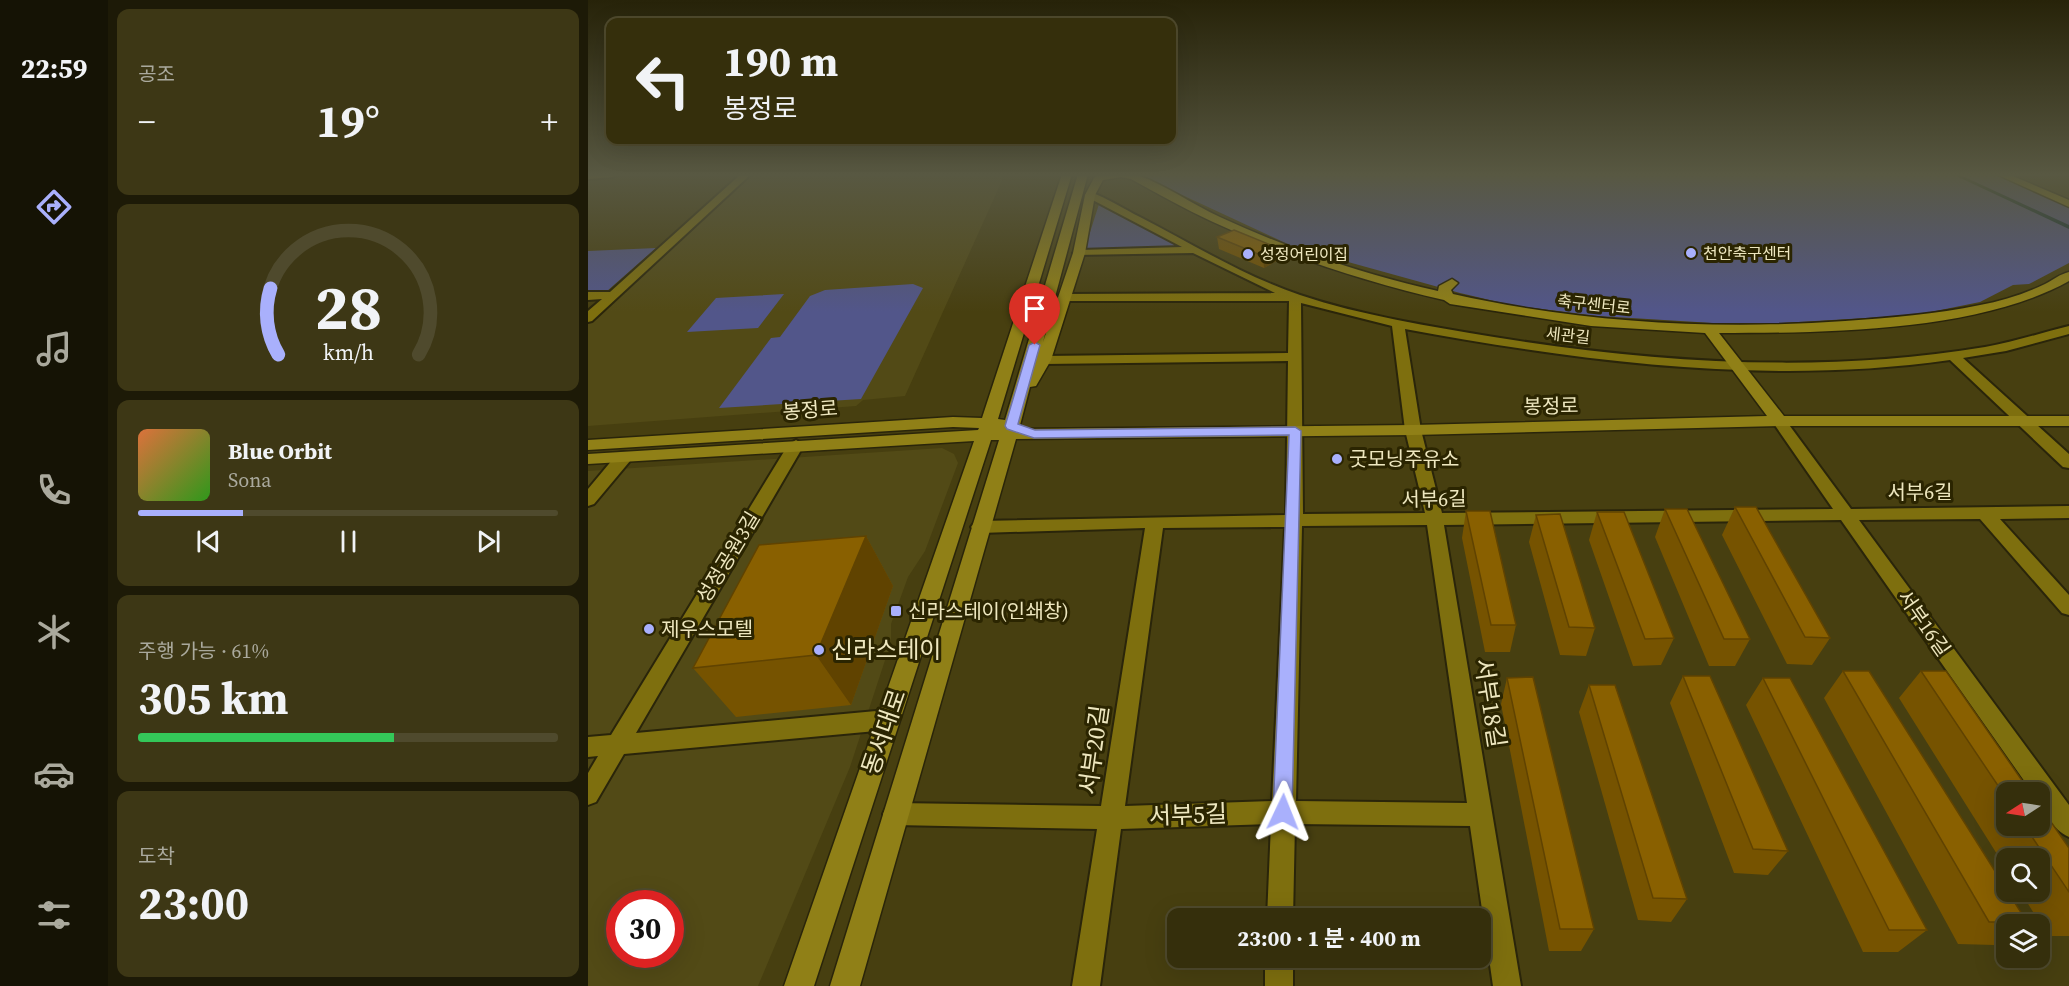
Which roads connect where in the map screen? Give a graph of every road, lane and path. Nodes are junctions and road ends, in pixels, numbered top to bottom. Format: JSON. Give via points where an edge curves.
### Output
{"nodes":[{"id":1,"x":695,"y":220,"type":"edge"},
{"id":2,"x":1044,"y":220,"type":"edge"},
{"id":3,"x":1053,"y":220,"type":"edge"},
{"id":4,"x":1071,"y":220,"type":"edge"},
{"id":5,"x":1085,"y":220,"type":"edge"},
{"id":6,"x":1139,"y":220,"type":"edge"},
{"id":7,"x":1217,"y":220,"type":"edge"},
{"id":8,"x":1197,"y":250,"type":"junction"},
{"id":9,"x":1079,"y":252,"type":"junction"},
{"id":10,"x":2069,"y":276,"type":"edge"},
{"id":11,"x":1452,"y":282,"type":"dead end"},
{"id":12,"x":613,"y":295,"type":"junction"},
{"id":13,"x":588,"y":296,"type":"edge"},
{"id":14,"x":1295,"y":297,"type":"junction"},
{"id":15,"x":1063,"y":298,"type":"junction"},
{"id":16,"x":1455,"y":301,"type":"junction"},
{"id":17,"x":588,"y":318,"type":"edge"},
{"id":18,"x":1398,"y":325,"type":"junction"},
{"id":19,"x":1709,"y":329,"type":"junction"},
{"id":20,"x":2069,"y":330,"type":"edge"},
{"id":21,"x":1952,"y":355,"type":"junction"},
{"id":22,"x":1295,"y":357,"type":"junction"},
{"id":23,"x":1044,"y":360,"type":"junction"},
{"id":24,"x":1736,"y":364,"type":"junction"},
{"id":25,"x":1017,"y":408,"type":"junction"},
{"id":26,"x":2069,"y":420,"type":"edge"},
{"id":27,"x":1779,"y":421,"type":"junction"},
{"id":28,"x":2023,"y":421,"type":"junction"},
{"id":29,"x":998,"y":425,"type":"junction"},
{"id":30,"x":1413,"y":430,"type":"junction"},
{"id":31,"x":1295,"y":431,"type":"junction"},
{"id":32,"x":796,"y":445,"type":"junction"},
{"id":33,"x":588,"y":446,"type":"edge"},
{"id":34,"x":624,"y":457,"type":"junction"},
{"id":35,"x":588,"y":459,"type":"edge"},
{"id":36,"x":2069,"y":463,"type":"edge"},
{"id":37,"x":588,"y":500,"type":"edge"},
{"id":38,"x":1984,"y":512,"type":"junction"},
{"id":39,"x":2069,"y":512,"type":"edge"},
{"id":40,"x":1846,"y":513,"type":"junction"},
{"id":41,"x":1294,"y":520,"type":"junction"},
{"id":42,"x":1435,"y":520,"type":"junction"},
{"id":43,"x":1155,"y":522,"type":"junction"},
{"id":44,"x":980,"y":527,"type":"junction"},
{"id":45,"x":2069,"y":608,"type":"edge"},
{"id":46,"x":887,"y":720,"type":"junction"},
{"id":47,"x":616,"y":745,"type":"junction"},
{"id":48,"x":588,"y":747,"type":"edge"},
{"id":49,"x":588,"y":794,"type":"edge"},
{"id":50,"x":2062,"y":805,"type":"edge"},
{"id":51,"x":1283,"y":812,"type":"junction"},
{"id":52,"x":895,"y":814,"type":"junction"},
{"id":53,"x":1480,"y":815,"type":"junction"},
{"id":54,"x":1111,"y":818,"type":"junction"},
{"id":55,"x":2069,"y":825,"type":"edge"},
{"id":56,"x":1280,"y":908,"type":"edge"},
{"id":57,"x":1279,"y":968,"type":"edge"},
{"id":58,"x":799,"y":986,"type":"edge"},
{"id":59,"x":845,"y":986,"type":"edge"},
{"id":60,"x":1086,"y":986,"type":"edge"},
{"id":61,"x":1279,"y":986,"type":"edge"},
{"id":62,"x":1507,"y":986,"type":"edge"}],
"edges":[{"from":1,"to":12,"type":"street"},
{"from":2,"to":29,"type":"street","via":[[1008,333]]},
{"from":3,"to":29,"type":"street","name":"동서대로"},
{"from":4,"to":25,"type":"street","name":"동서대로"},
{"from":5,"to":9,"type":"street"},
{"from":6,"to":8,"type":"street","name":"세관길"},
{"from":7,"to":16,"type":"street","name":"축구센터로","via":[[1282,249]]},
{"from":8,"to":9,"type":"street"},
{"from":8,"to":14,"type":"street","name":"세관길","via":[[1244,276]]},
{"from":9,"to":15,"type":"street"},
{"from":10,"to":19,"type":"street","name":"축구센터로","via":[[2025,296],[1934,317],[1811,329]]},
{"from":11,"to":16,"type":"street","via":[[1444,289],[1445,295]]},
{"from":12,"to":13,"type":"street"},
{"from":12,"to":17,"type":"street"},
{"from":14,"to":15,"type":"street"},
{"from":14,"to":18,"type":"street","name":"세관길"},
{"from":14,"to":22,"type":"street"},
{"from":15,"to":23,"type":"street"},
{"from":16,"to":19,"type":"street","name":"축구센터로","via":[[1557,317]]},
{"from":18,"to":24,"type":"street","name":"세관길","via":[[1539,349],[1636,360]]},
{"from":18,"to":30,"type":"street","name":"서부18길"},
{"from":19,"to":24,"type":"street"},
{"from":20,"to":21,"type":"street","name":"세관길","via":[[1986,351]]},
{"from":21,"to":24,"type":"street","name":"세관길","via":[[1864,364]]},
{"from":21,"to":28,"type":"street"},
{"from":22,"to":23,"type":"street"},
{"from":22,"to":31,"type":"street"},
{"from":23,"to":25,"type":"street"},
{"from":24,"to":27,"type":"street"},
{"from":25,"to":29,"type":"street","name":"동서대로"},
{"from":26,"to":28,"type":"street","name":"봉정로"},
{"from":27,"to":28,"type":"street","name":"봉정로"},
{"from":27,"to":30,"type":"street","name":"봉정로"},
{"from":27,"to":40,"type":"street","name":"서부16길"},
{"from":28,"to":36,"type":"street"},
{"from":29,"to":31,"type":"street","name":"봉정로","via":[[1034,434]]},
{"from":29,"to":32,"type":"street","name":"봉정로"},
{"from":29,"to":33,"type":"street","name":"봉정로","via":[[896,425]]},
{"from":29,"to":44,"type":"street","name":"동서대로"},
{"from":29,"to":46,"type":"street","name":"동서대로"},
{"from":30,"to":31,"type":"street","name":"봉정로"},
{"from":30,"to":42,"type":"street","name":"서부18길"},
{"from":31,"to":41,"type":"street"},
{"from":32,"to":34,"type":"street","name":"봉정로"},
{"from":32,"to":47,"type":"street","name":"성정공원3길"},
{"from":34,"to":35,"type":"street","name":"봉정로"},
{"from":34,"to":37,"type":"street"},
{"from":38,"to":39,"type":"street","name":"서부6길"},
{"from":38,"to":40,"type":"street","name":"서부6길"},
{"from":38,"to":45,"type":"street"},
{"from":40,"to":42,"type":"street","name":"서부6길"},
{"from":40,"to":50,"type":"street","name":"서부16길"},
{"from":41,"to":42,"type":"street","name":"서부6길"},
{"from":41,"to":43,"type":"street","name":"서부6길"},
{"from":41,"to":51,"type":"street"},
{"from":42,"to":53,"type":"street","name":"서부18길"},
{"from":43,"to":44,"type":"street","name":"서부6길"},
{"from":43,"to":54,"type":"street","name":"서부20길"},
{"from":44,"to":52,"type":"street","name":"동서대로"},
{"from":46,"to":47,"type":"street"},
{"from":46,"to":58,"type":"street","name":"동서대로"},
{"from":47,"to":48,"type":"street"},
{"from":47,"to":49,"type":"street","name":"성정공원3길"},
{"from":50,"to":55,"type":"street","name":"서부16길"},
{"from":51,"to":53,"type":"street","name":"서부5길"},
{"from":51,"to":54,"type":"street","name":"서부5길"},
{"from":51,"to":56,"type":"street"},
{"from":52,"to":54,"type":"street","name":"서부5길"},
{"from":52,"to":59,"type":"street","name":"동서대로"},
{"from":53,"to":62,"type":"street","name":"서부18길"},
{"from":54,"to":60,"type":"street","name":"서부20길"},
{"from":57,"to":61,"type":"street"}]}
